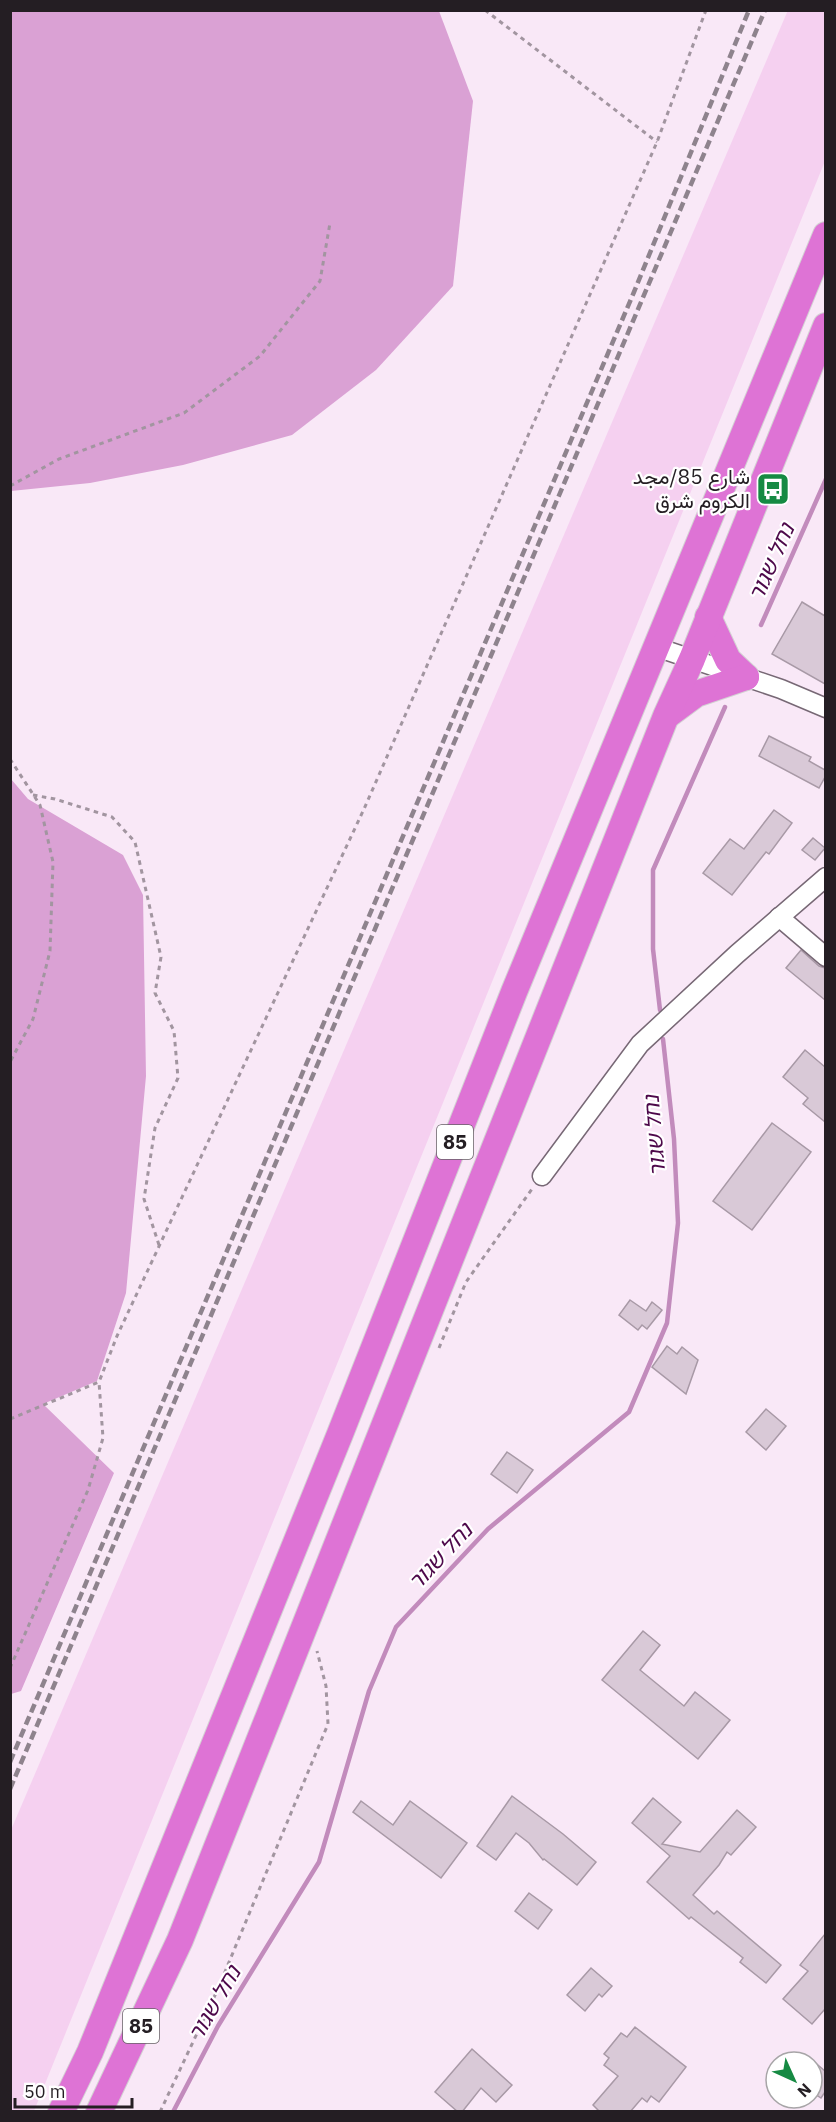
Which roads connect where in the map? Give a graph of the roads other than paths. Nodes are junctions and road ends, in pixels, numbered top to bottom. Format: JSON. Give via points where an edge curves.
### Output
{"nodes":[{"id":1,"x":825,"y":235,"type":"edge"},
{"id":2,"x":825,"y":326,"type":"edge"},
{"id":3,"x":708,"y":617,"type":"junction"},
{"id":4,"x":656,"y":647,"type":"junction"},
{"id":5,"x":692,"y":659,"type":"junction"},
{"id":6,"x":746,"y":677,"type":"junction"},
{"id":7,"x":781,"y":688,"type":"junction"},
{"id":8,"x":825,"y":695,"type":"edge"},
{"id":9,"x":825,"y":708,"type":"edge"},
{"id":10,"x":666,"y":716,"type":"junction"},
{"id":11,"x":825,"y":877,"type":"edge"},
{"id":12,"x":779,"y":917,"type":"junction"},
{"id":13,"x":825,"y":957,"type":"edge"},
{"id":14,"x":542,"y":1176,"type":"road end"},
{"id":15,"x":61,"y":2112,"type":"edge"},
{"id":16,"x":99,"y":2112,"type":"edge"}],
"edges":[{"from":1,"to":4,"type":"highway","number":"85"},
{"from":2,"to":3,"type":"highway","number":"85"},
{"from":3,"to":5,"type":"highway","number":"85"},
{"from":3,"to":6,"type":"highway","via":[[728,660]]},
{"from":4,"to":5,"type":"street"},
{"from":4,"to":15,"type":"highway","number":"85","via":[[518,981],[336,1445],[90,2052]]},
{"from":5,"to":6,"type":"street"},
{"from":5,"to":10,"type":"highway","number":"85"},
{"from":6,"to":7,"type":"street"},
{"from":6,"to":10,"type":"highway","via":[[696,694]]},
{"from":7,"to":8,"type":"street"},
{"from":7,"to":9,"type":"street"},
{"from":10,"to":16,"type":"highway","number":"85","via":[[180,1940]]},
{"from":11,"to":12,"type":"street"},
{"from":12,"to":13,"type":"street"},
{"from":12,"to":14,"type":"street","via":[[640,1044]]}]}
